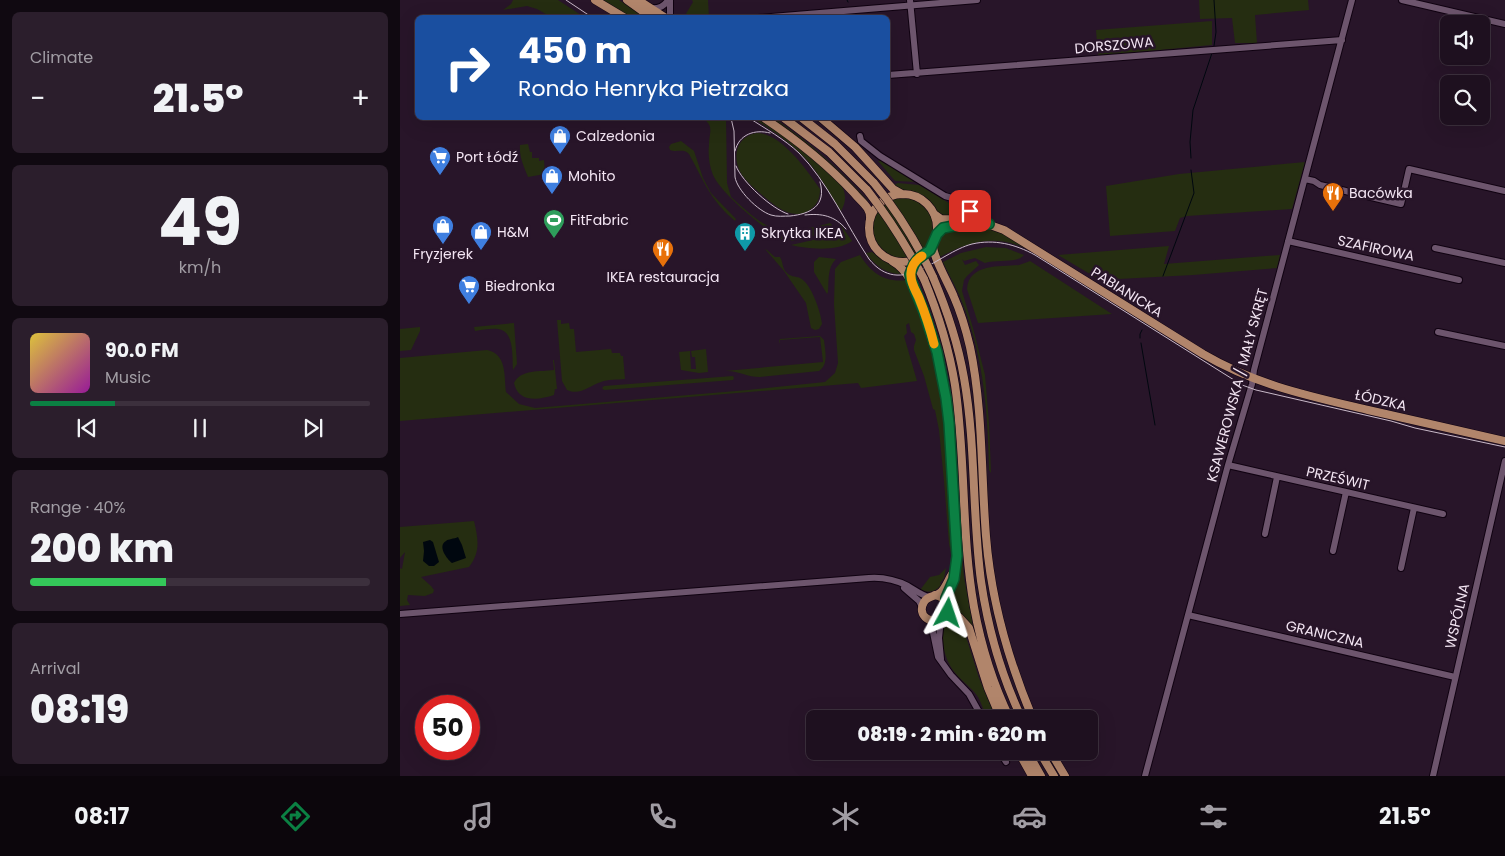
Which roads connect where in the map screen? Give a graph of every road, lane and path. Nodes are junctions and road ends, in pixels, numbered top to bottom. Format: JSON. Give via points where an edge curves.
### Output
{"nodes":[{"id":1,"x":593,"y":0,"type":"edge"},
{"id":2,"x":626,"y":0,"type":"edge"},
{"id":3,"x":638,"y":0,"type":"edge"},
{"id":4,"x":669,"y":0,"type":"edge"},
{"id":5,"x":977,"y":0,"type":"edge"},
{"id":6,"x":1352,"y":0,"type":"edge"},
{"id":7,"x":1402,"y":0,"type":"edge"},
{"id":8,"x":910,"y":3,"type":"edge"},
{"id":9,"x":650,"y":8,"type":"junction"},
{"id":10,"x":610,"y":15,"type":"edge"},
{"id":11,"x":620,"y":15,"type":"edge"},
{"id":12,"x":648,"y":15,"type":"edge"},
{"id":13,"x":661,"y":15,"type":"edge"},
{"id":14,"x":670,"y":15,"type":"edge"},
{"id":15,"x":788,"y":15,"type":"edge"},
{"id":16,"x":1505,"y":24,"type":"edge"},
{"id":17,"x":1342,"y":40,"type":"junction"},
{"id":18,"x":917,"y":74,"type":"junction"},
{"id":19,"x":890,"y":75,"type":"edge"},
{"id":20,"x":767,"y":120,"type":"edge"},
{"id":21,"x":787,"y":120,"type":"edge"},
{"id":22,"x":804,"y":120,"type":"edge"},
{"id":23,"x":823,"y":120,"type":"edge"},
{"id":24,"x":860,"y":136,"type":"dead end"},
{"id":25,"x":1305,"y":179,"type":"junction"},
{"id":26,"x":1505,"y":191,"type":"edge"},
{"id":27,"x":902,"y":194,"type":"junction"},
{"id":28,"x":934,"y":214,"type":"junction"},
{"id":29,"x":870,"y":219,"type":"junction"},
{"id":30,"x":971,"y":220,"type":"junction"},
{"id":31,"x":989,"y":224,"type":"junction"},
{"id":32,"x":937,"y":234,"type":"junction"},
{"id":33,"x":1288,"y":242,"type":"junction"},
{"id":34,"x":933,"y":244,"type":"junction"},
{"id":35,"x":1435,"y":248,"type":"dead end"},
{"id":36,"x":918,"y":259,"type":"junction"},
{"id":37,"x":892,"y":260,"type":"junction"},
{"id":38,"x":1505,"y":263,"type":"edge"},
{"id":39,"x":911,"y":280,"type":"junction"},
{"id":40,"x":1459,"y":280,"type":"dead end"},
{"id":41,"x":1438,"y":332,"type":"dead end"},
{"id":42,"x":1505,"y":346,"type":"edge"},
{"id":43,"x":1253,"y":379,"type":"junction"},
{"id":44,"x":1505,"y":441,"type":"edge"},
{"id":45,"x":1505,"y":461,"type":"edge"},
{"id":46,"x":1228,"y":465,"type":"junction"},
{"id":47,"x":1277,"y":477,"type":"junction"},
{"id":48,"x":1346,"y":492,"type":"junction"},
{"id":49,"x":1414,"y":508,"type":"junction"},
{"id":50,"x":1443,"y":514,"type":"dead end"},
{"id":51,"x":1265,"y":534,"type":"dead end"},
{"id":52,"x":1333,"y":551,"type":"dead end"},
{"id":53,"x":956,"y":568,"type":"junction"},
{"id":54,"x":1400,"y":568,"type":"dead end"},
{"id":55,"x":890,"y":580,"type":"junction"},
{"id":56,"x":932,"y":596,"type":"junction"},
{"id":57,"x":946,"y":601,"type":"junction"},
{"id":58,"x":922,"y":607,"type":"junction"},
{"id":59,"x":400,"y":614,"type":"edge"},
{"id":60,"x":1188,"y":615,"type":"junction"},
{"id":61,"x":944,"y":618,"type":"junction"},
{"id":62,"x":929,"y":620,"type":"junction"},
{"id":63,"x":941,"y":660,"type":"junction"},
{"id":64,"x":1456,"y":677,"type":"junction"},
{"id":65,"x":978,"y":710,"type":"edge"},
{"id":66,"x":997,"y":710,"type":"edge"},
{"id":67,"x":1006,"y":710,"type":"edge"},
{"id":68,"x":1018,"y":710,"type":"edge"},
{"id":69,"x":1029,"y":710,"type":"edge"},
{"id":70,"x":1023,"y":760,"type":"edge"},
{"id":71,"x":1032,"y":760,"type":"edge"},
{"id":72,"x":1044,"y":760,"type":"edge"},
{"id":73,"x":1055,"y":760,"type":"edge"},
{"id":74,"x":1032,"y":776,"type":"edge"},
{"id":75,"x":1041,"y":776,"type":"edge"},
{"id":76,"x":1054,"y":776,"type":"edge"},
{"id":77,"x":1065,"y":776,"type":"edge"},
{"id":78,"x":1145,"y":776,"type":"edge"},
{"id":79,"x":1433,"y":776,"type":"edge"}],
"edges":[{"from":1,"to":10,"type":"main road"},
{"from":1,"to":11,"type":"main road"},
{"from":2,"to":12,"type":"main road"},
{"from":3,"to":9,"type":"main road"},
{"from":4,"to":9,"type":"street","via":[[661,7]]},
{"from":4,"to":14,"type":"street"},
{"from":5,"to":8,"type":"street"},
{"from":6,"to":17,"type":"street","name":"KSAWEROWSKA / MAŁY SKRĘT"},
{"from":7,"to":16,"type":"street"},
{"from":8,"to":15,"type":"street"},
{"from":8,"to":18,"type":"street"},
{"from":9,"to":13,"type":"main road"},
{"from":17,"to":18,"type":"street","name":"DORSZOWA"},
{"from":17,"to":25,"type":"street","name":"KSAWEROWSKA / MAŁY SKRĘT"},
{"from":18,"to":19,"type":"street","name":"DORSZOWA"},
{"from":20,"to":29,"type":"main road","via":[[834,172],[869,209]]},
{"from":21,"to":67,"type":"main road","bridge":true,"via":[[829,152],[866,190],[899,234],[924,279],[944,335],[954,383],[974,608],[994,682]]},
{"from":22,"to":68,"type":"main road","bridge":true,"via":[[841,150],[892,206],[933,277],[950,322],[964,380],[985,606],[1004,677]]},
{"from":23,"to":27,"type":"main road","via":[[855,147],[893,189]]},
{"from":24,"to":30,"type":"street","via":[[861,141],[880,156],[946,196],[966,204]]},
{"from":25,"to":26,"type":"street","via":[[1401,204],[1409,169]]},
{"from":25,"to":33,"type":"street","name":"KSAWEROWSKA / MAŁY SKRĘT"},
{"from":27,"to":28,"type":"main road","via":[[922,200]]},
{"from":27,"to":29,"type":"main road","via":[[882,202]]},
{"from":28,"to":30,"type":"main road","name":"PABIANICKA","via":[[943,220]]},
{"from":28,"to":32,"type":"main road"},
{"from":29,"to":37,"type":"main road","via":[[869,232],[874,246]]},
{"from":30,"to":31,"type":"main road","name":"PABIANICKA"},
{"from":31,"to":32,"type":"main road","name":"PABIANICKA","via":[[954,225]]},
{"from":31,"to":43,"type":"main road","name":"PABIANICKA","via":[[1203,354]]},
{"from":32,"to":34,"type":"main road"},
{"from":33,"to":40,"type":"street","name":"SZAFIROWA"},
{"from":33,"to":43,"type":"street","name":"KSAWEROWSKA / MAŁY SKRĘT"},
{"from":34,"to":36,"type":"main road"},
{"from":34,"to":69,"type":"main road","via":[[933,252],[957,304],[971,354],[992,587],[1006,647]]},
{"from":35,"to":38,"type":"street"},
{"from":36,"to":37,"type":"main road","via":[[908,262]]},
{"from":36,"to":39,"type":"main road","via":[[912,268]]},
{"from":37,"to":39,"type":"main road"},
{"from":39,"to":53,"type":"main road","via":[[931,330],[946,398],[957,538]]},
{"from":41,"to":42,"type":"street"},
{"from":43,"to":44,"type":"main road","name":"ŁÓDZKA","via":[[1300,394]]},
{"from":43,"to":46,"type":"street","name":"KSAWEROWSKA / MAŁY SKRĘT"},
{"from":45,"to":64,"type":"street","name":"WSPÓLNA"},
{"from":46,"to":47,"type":"street","name":"PRZEŚWIT"},
{"from":46,"to":60,"type":"street","name":"KSAWEROWSKA / MAŁY SKRĘT"},
{"from":47,"to":48,"type":"street","name":"PRZEŚWIT"},
{"from":47,"to":51,"type":"street"},
{"from":48,"to":49,"type":"street","name":"PRZEŚWIT"},
{"from":48,"to":52,"type":"street"},
{"from":49,"to":50,"type":"street","name":"PRZEŚWIT"},
{"from":49,"to":54,"type":"street"},
{"from":53,"to":56,"type":"main road","via":[[942,591]]},
{"from":53,"to":57,"type":"main road"},
{"from":55,"to":56,"type":"street"},
{"from":55,"to":58,"type":"street","via":[[904,588]]},
{"from":55,"to":59,"type":"street","via":[[869,578]]},
{"from":56,"to":57,"type":"main road"},
{"from":56,"to":58,"type":"main road","via":[[924,601]]},
{"from":57,"to":61,"type":"main road","via":[[948,610]]},
{"from":58,"to":62,"type":"main road","via":[[924,616]]},
{"from":60,"to":64,"type":"street","name":"GRANICZNA"},
{"from":60,"to":78,"type":"street","name":"KSAWEROWSKA / MAŁY SKRĘT"},
{"from":61,"to":62,"type":"main road","via":[[935,622]]},
{"from":61,"to":63,"type":"street","via":[[939,638]]},
{"from":61,"to":66,"type":"main road","via":[[960,617],[969,628]]},
{"from":62,"to":63,"type":"street"},
{"from":63,"to":65,"type":"street"},
{"from":64,"to":79,"type":"street","name":"WSPÓLNA"},
{"from":70,"to":74,"type":"main road"},
{"from":71,"to":75,"type":"main road"},
{"from":72,"to":76,"type":"main road"},
{"from":73,"to":77,"type":"main road"}]}
